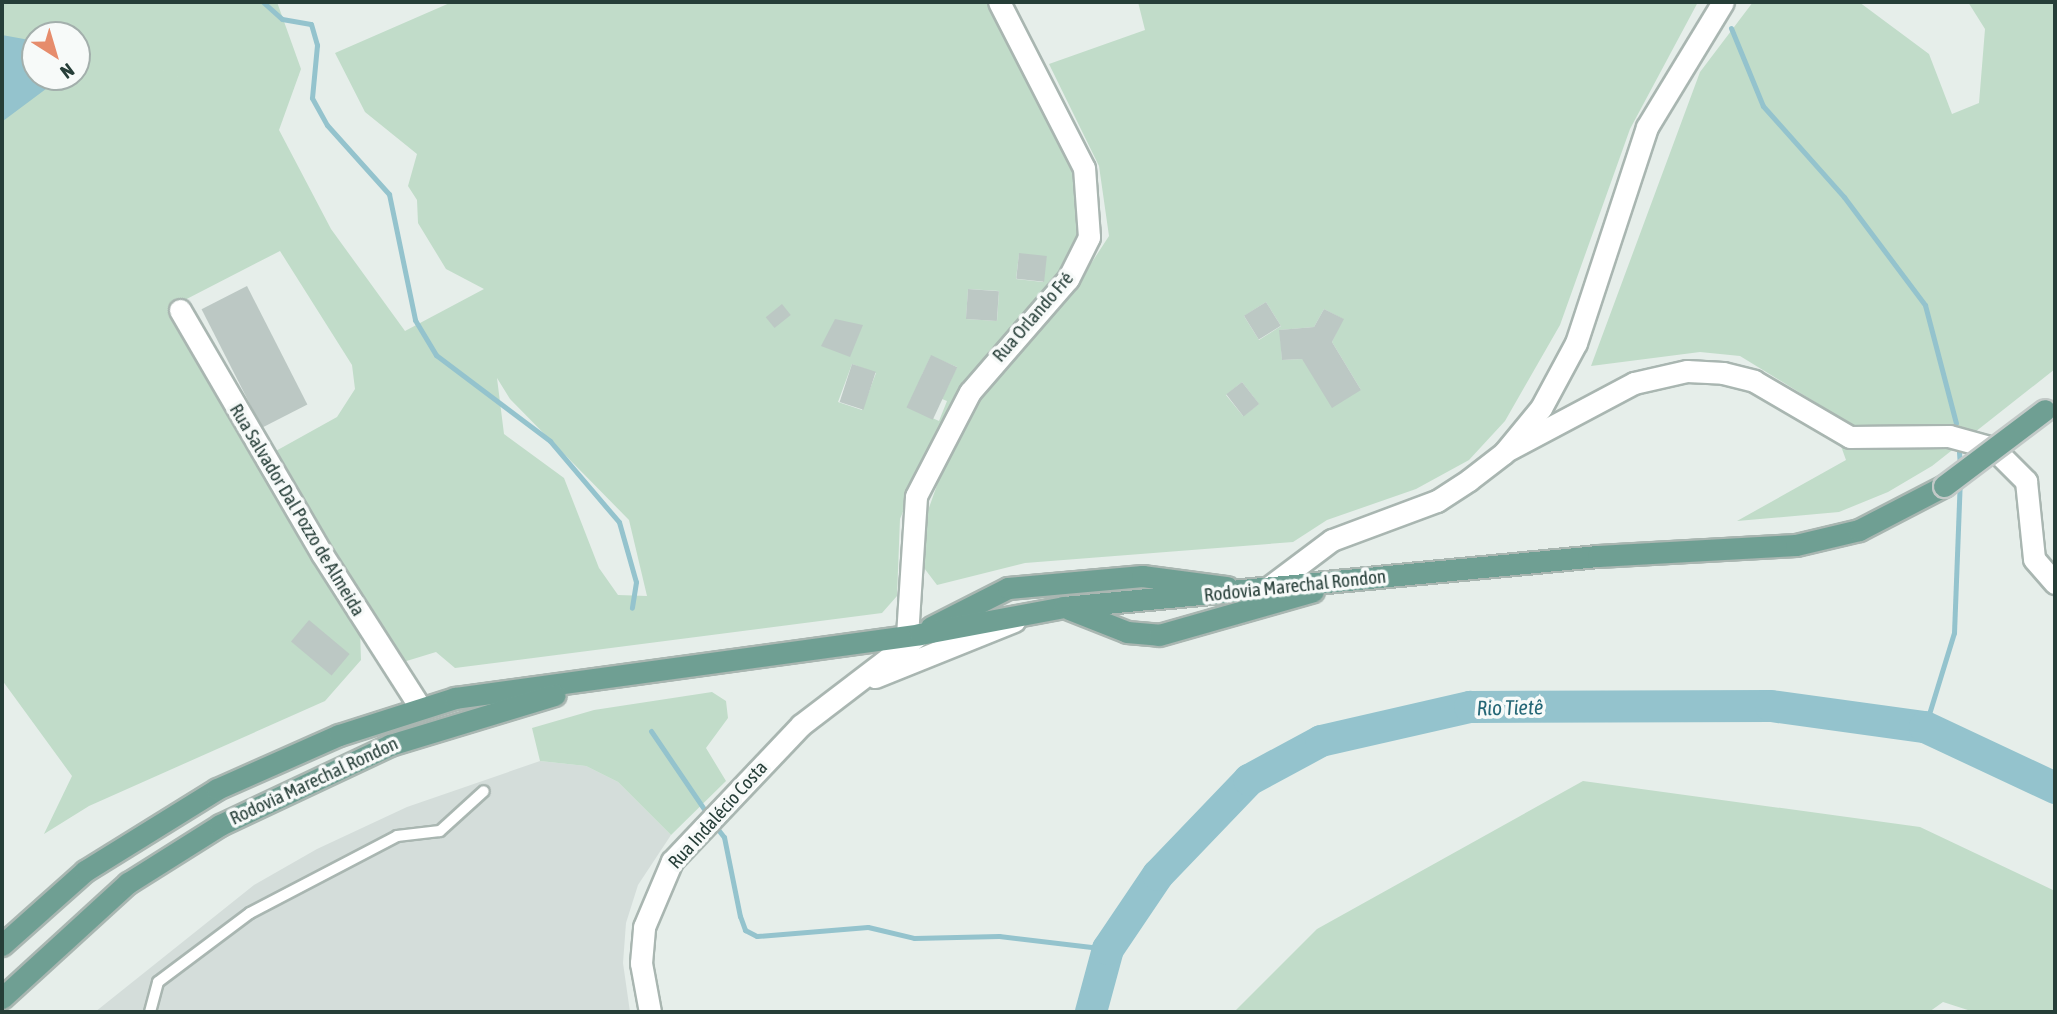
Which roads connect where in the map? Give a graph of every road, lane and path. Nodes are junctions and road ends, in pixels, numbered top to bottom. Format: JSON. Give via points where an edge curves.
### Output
{"nodes":[{"id":1,"x":999,"y":2,"type":"edge"},
{"id":2,"x":1723,"y":2,"type":"edge"},
{"id":3,"x":180,"y":310,"type":"dead end"},
{"id":4,"x":2050,"y":405,"type":"edge"},
{"id":5,"x":1504,"y":453,"type":"junction"},
{"id":6,"x":1343,"y":581,"type":"junction"},
{"id":7,"x":2055,"y":583,"type":"edge"},
{"id":8,"x":1194,"y":587,"type":"junction"},
{"id":9,"x":1268,"y":588,"type":"junction"},
{"id":10,"x":1064,"y":607,"type":"junction"},
{"id":11,"x":1033,"y":613,"type":"junction"},
{"id":12,"x":1196,"y":630,"type":"junction"},
{"id":13,"x":914,"y":635,"type":"junction"},
{"id":14,"x":638,"y":675,"type":"junction"},
{"id":15,"x":848,"y":689,"type":"junction"},
{"id":16,"x":420,"y":707,"type":"junction"},
{"id":17,"x":484,"y":791,"type":"dead end"},
{"id":18,"x":2,"y":945,"type":"edge"},
{"id":19,"x":2,"y":998,"type":"edge"},
{"id":20,"x":150,"y":1012,"type":"edge"},
{"id":21,"x":650,"y":1012,"type":"edge"}],
"edges":[{"from":1,"to":13,"type":"street","name":"Rua Orlando Fré","via":[[1084,168],[1089,237],[1068,279],[970,392],[916,496]]},
{"from":2,"to":5,"type":"street","via":[[1685,55],[1647,127],[1560,380]]},
{"from":3,"to":16,"type":"street","name":"Rua Salvador Dal Pozzo de Almeida","via":[[322,554]]},
{"from":4,"to":6,"type":"main road","name":"Rodovia Marechal Rondon","bridge":true,"via":[[1944,486],[1859,530],[1796,545]]},
{"from":5,"to":7,"type":"street","via":[[1634,383],[1687,371],[1754,381],[1850,437],[1971,438],[2012,462],[2026,481],[2034,559]]},
{"from":5,"to":9,"type":"street","via":[[1437,501],[1313,550]]},
{"from":6,"to":9,"type":"main road","name":"Rodovia Marechal Rondon"},
{"from":6,"to":12,"type":"main road"},
{"from":8,"to":9,"type":"main road","name":"Rodovia Marechal Rondon"},
{"from":8,"to":10,"type":"main road","name":"Rodovia Marechal Rondon"},
{"from":8,"to":12,"type":"main road","via":[[1205,612]]},
{"from":8,"to":13,"type":"main road","via":[[1008,588]]},
{"from":10,"to":11,"type":"main road","name":"Rodovia Marechal Rondon"},
{"from":10,"to":12,"type":"main road","via":[[1127,632]]},
{"from":11,"to":13,"type":"main road","name":"Rodovia Marechal Rondon"},
{"from":11,"to":15,"type":"street","name":"Rua Indalécio Costa"},
{"from":13,"to":14,"type":"main road","name":"Rodovia Marechal Rondon"},
{"from":13,"to":15,"type":"street","name":"Rua Indalécio Costa"},
{"from":14,"to":16,"type":"main road","name":"Rodovia Marechal Rondon"},
{"from":14,"to":19,"type":"main road","name":"Rodovia Marechal Rondon","via":[[430,731],[281,792],[128,883]]},
{"from":15,"to":21,"type":"street","name":"Rua Indalécio Costa","via":[[801,725],[696,834],[667,872],[644,927],[641,963]]},
{"from":16,"to":18,"type":"main road","name":"Rodovia Marechal Rondon","via":[[217,789],[85,871]]},
{"from":17,"to":20,"type":"lane","via":[[440,831],[397,836],[250,913],[158,982]]}]}
